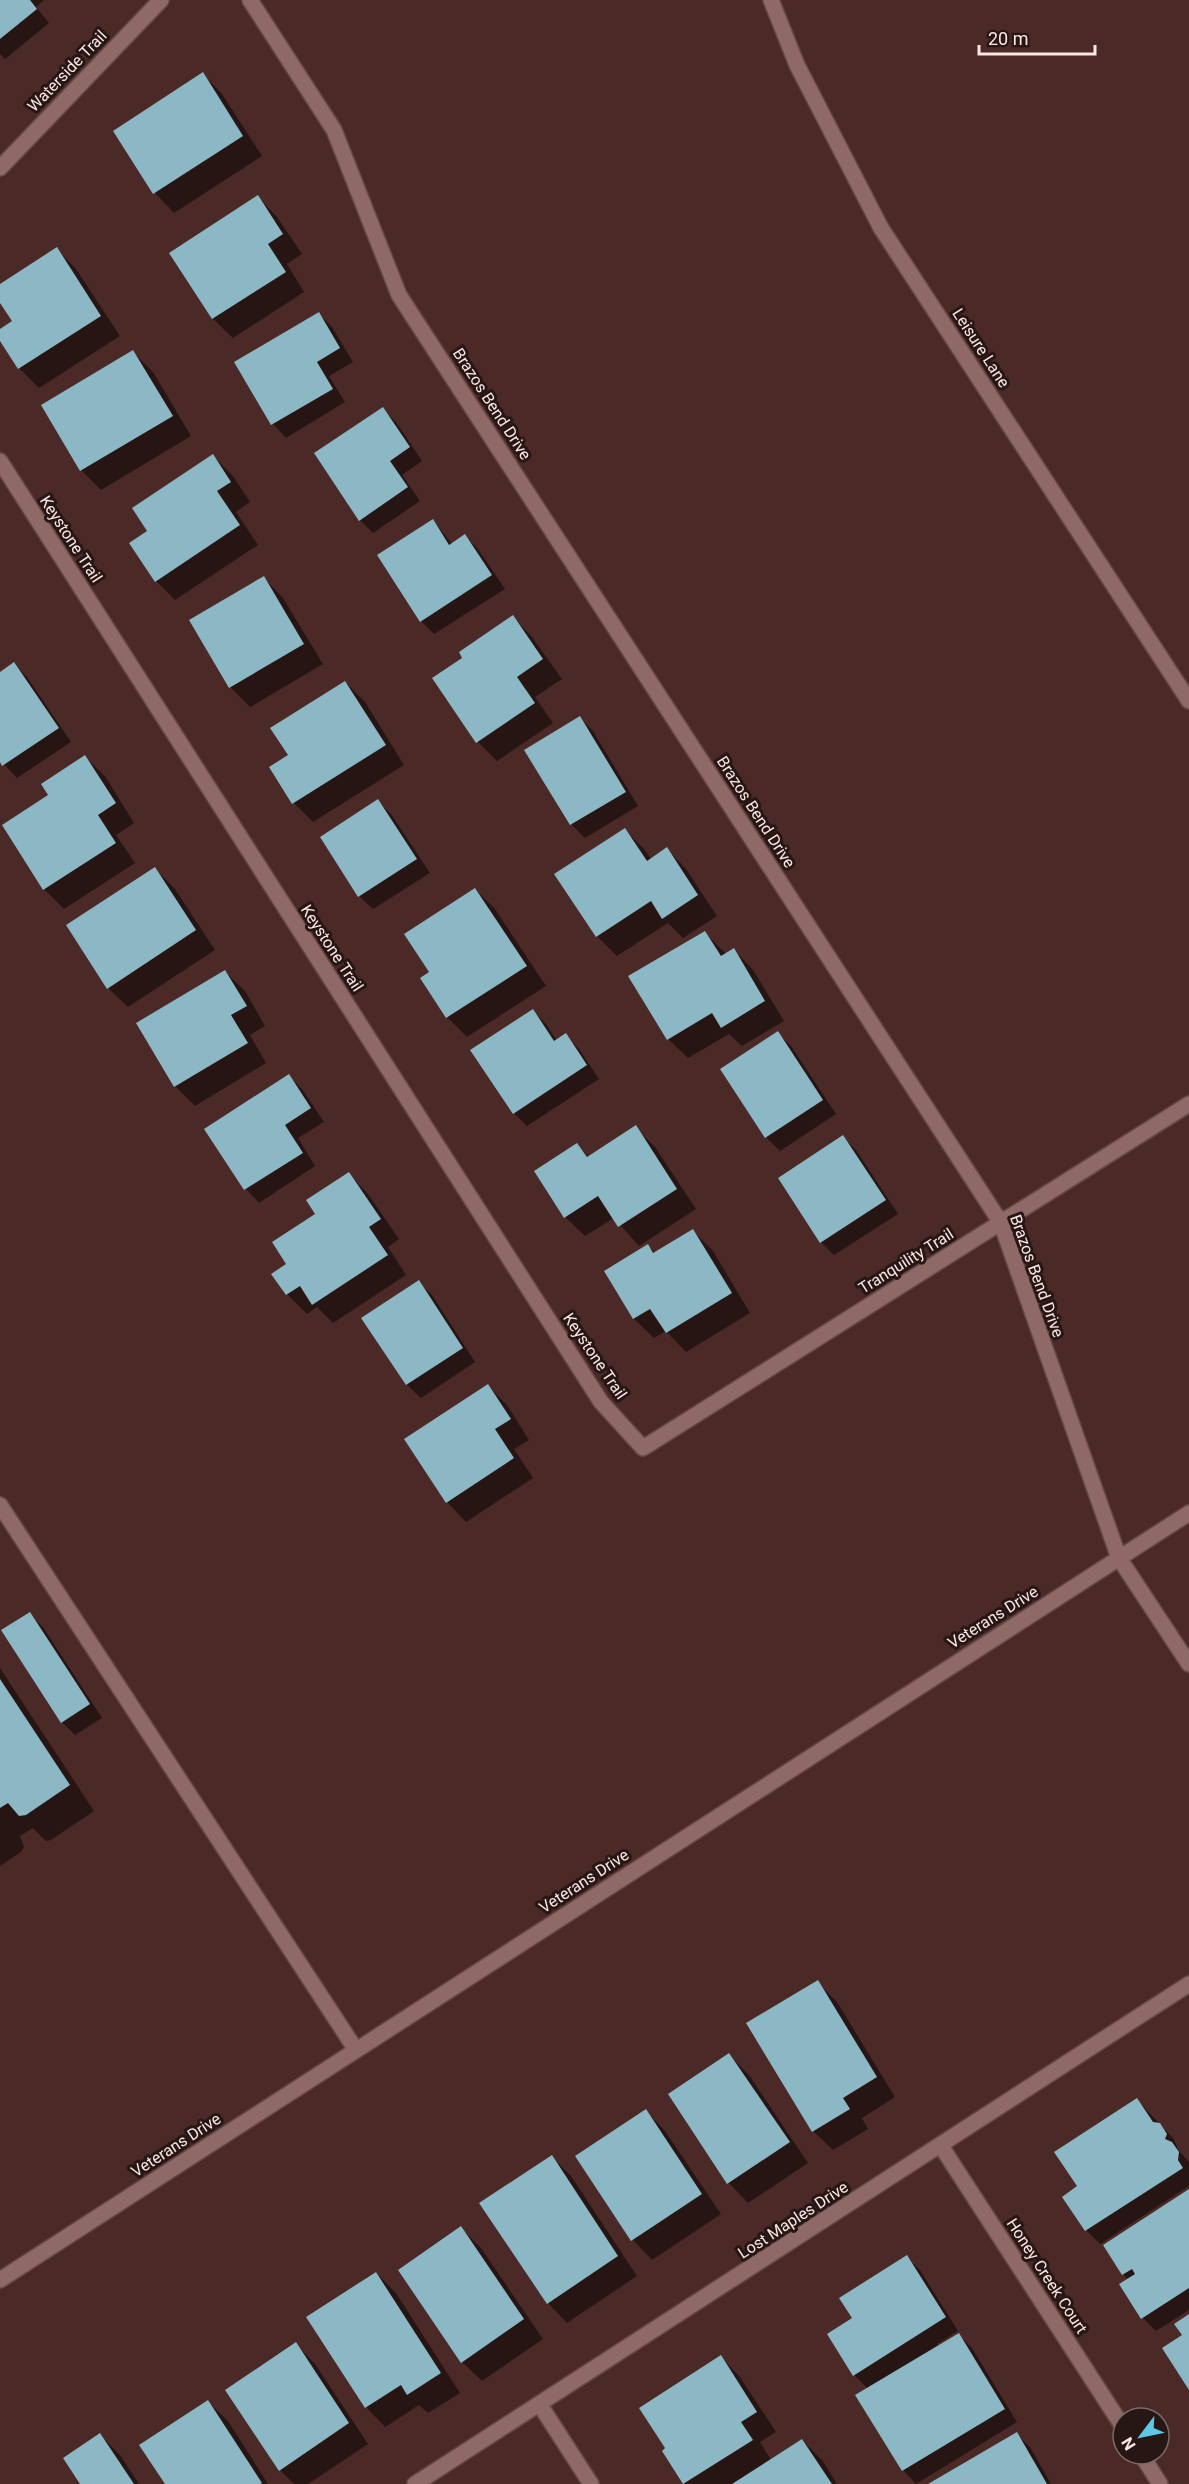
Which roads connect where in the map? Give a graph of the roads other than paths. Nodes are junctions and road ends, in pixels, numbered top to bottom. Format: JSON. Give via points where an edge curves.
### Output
{"nodes":[{"id":1,"x":161,"y":0,"type":"edge"},
{"id":2,"x":250,"y":0,"type":"edge"},
{"id":3,"x":771,"y":0,"type":"edge"},
{"id":4,"x":0,"y":168,"type":"edge"},
{"id":5,"x":0,"y":461,"type":"edge"},
{"id":6,"x":1189,"y":701,"type":"edge"},
{"id":7,"x":1189,"y":1104,"type":"edge"},
{"id":8,"x":1001,"y":1223,"type":"junction"},
{"id":9,"x":643,"y":1448,"type":"joint"},
{"id":10,"x":0,"y":1505,"type":"edge"},
{"id":11,"x":1189,"y":1514,"type":"edge"},
{"id":12,"x":1119,"y":1558,"type":"junction"},
{"id":13,"x":1189,"y":1664,"type":"edge"},
{"id":14,"x":1189,"y":1984,"type":"edge"},
{"id":15,"x":356,"y":2050,"type":"junction"},
{"id":16,"x":941,"y":2146,"type":"junction"},
{"id":17,"x":0,"y":2280,"type":"edge"},
{"id":18,"x":540,"y":2405,"type":"junction"},
{"id":19,"x":1111,"y":2408,"type":"edge"},
{"id":20,"x":1149,"y":2466,"type":"edge"},
{"id":21,"x":415,"y":2484,"type":"edge"},
{"id":22,"x":591,"y":2484,"type":"edge"},
{"id":23,"x":1160,"y":2484,"type":"edge"}],
"edges":[{"from":1,"to":4,"type":"street","name":"Waterside Trail"},
{"from":2,"to":8,"type":"street","name":"Brazos Bend Drive","via":[[334,130],[399,295]]},
{"from":3,"to":6,"type":"street","name":"Leisure Lane","via":[[797,65],[881,228]]},
{"from":5,"to":9,"type":"street","name":"Keystone Trail","via":[[601,1402]]},
{"from":7,"to":8,"type":"street","name":"Tranquility Trail"},
{"from":8,"to":9,"type":"street","name":"Tranquility Trail"},
{"from":8,"to":12,"type":"street","name":"Brazos Bend Drive"},
{"from":10,"to":15,"type":"street"},
{"from":11,"to":12,"type":"street","name":"Veterans Drive"},
{"from":12,"to":13,"type":"street","name":"Brazos Bend Drive"},
{"from":12,"to":15,"type":"street","name":"Veterans Drive"},
{"from":14,"to":16,"type":"street","name":"Lost Maples Drive"},
{"from":15,"to":17,"type":"street","name":"Veterans Drive"},
{"from":16,"to":18,"type":"street","name":"Lost Maples Drive"},
{"from":16,"to":19,"type":"street","name":"Honey Creek Court"},
{"from":18,"to":21,"type":"street","name":"Lost Maples Drive"},
{"from":18,"to":22,"type":"street"},
{"from":20,"to":23,"type":"street"}]}
